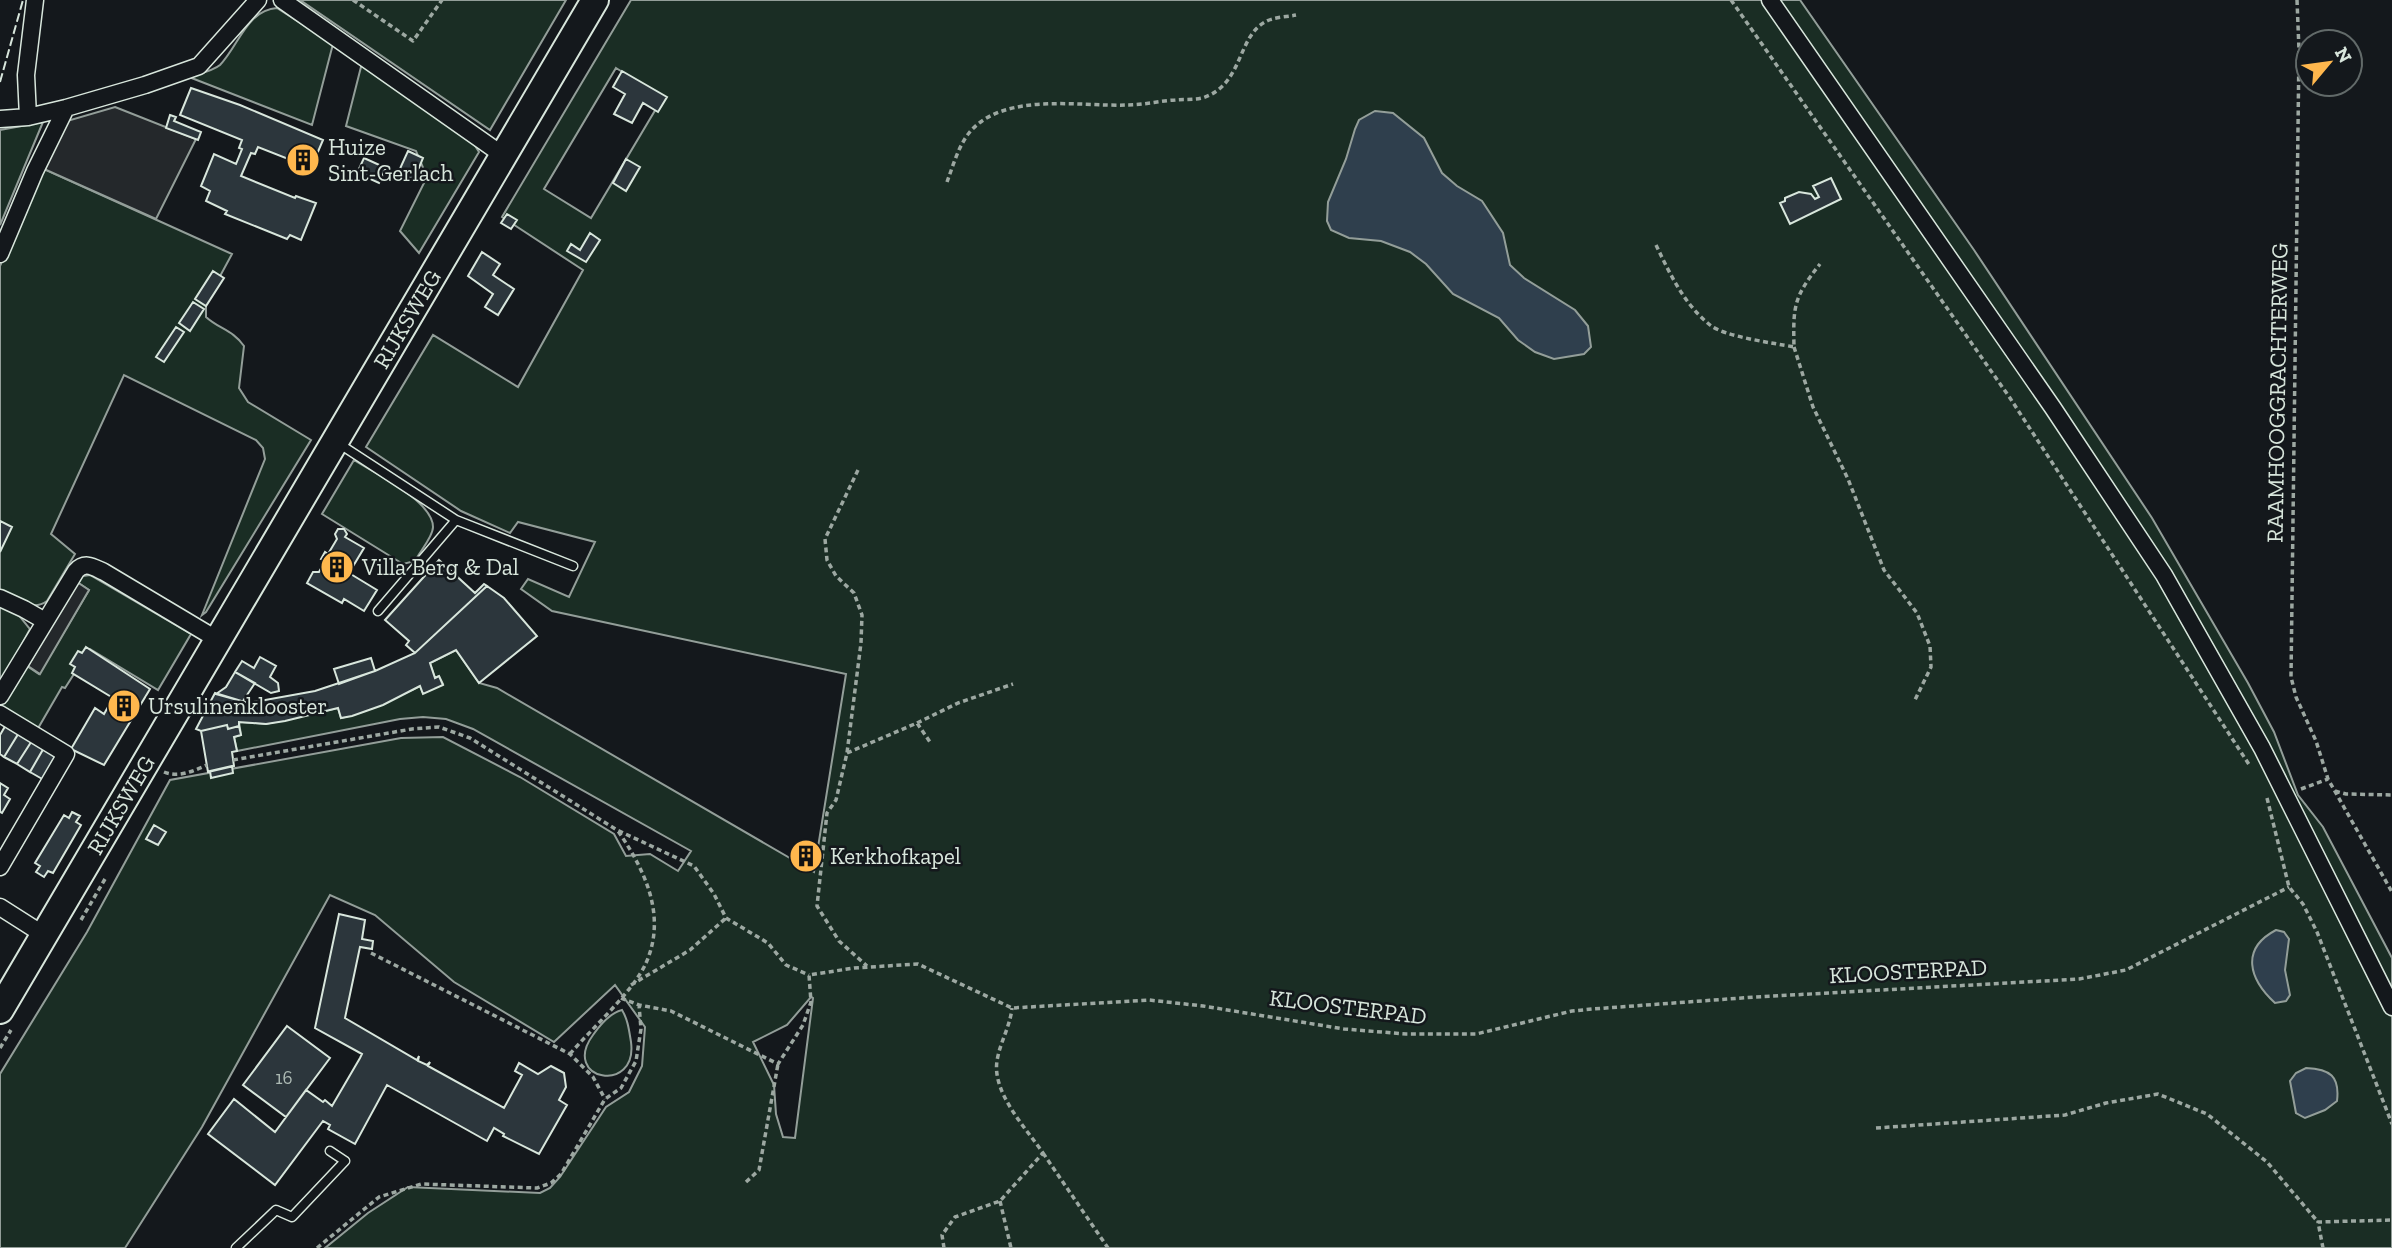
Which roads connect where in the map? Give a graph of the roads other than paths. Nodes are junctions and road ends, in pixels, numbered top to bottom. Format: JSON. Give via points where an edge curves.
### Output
{"nodes":[{"id":1,"x":35,"y":0,"type":"edge"},
{"id":2,"x":258,"y":0,"type":"edge"},
{"id":3,"x":282,"y":0,"type":"edge"},
{"id":4,"x":595,"y":0,"type":"edge"},
{"id":5,"x":1770,"y":0,"type":"edge"},
{"id":6,"x":65,"y":108,"type":"junction"},
{"id":7,"x":28,"y":117,"type":"junction"},
{"id":8,"x":0,"y":119,"type":"edge"},
{"id":9,"x":504,"y":156,"type":"junction"},
{"id":10,"x":0,"y":254,"type":"edge"},
{"id":11,"x":336,"y":441,"type":"junction"},
{"id":12,"x":456,"y":520,"type":"junction"},
{"id":13,"x":573,"y":566,"type":"dead end"},
{"id":14,"x":0,"y":598,"type":"edge"},
{"id":15,"x":378,"y":611,"type":"dead end"},
{"id":16,"x":45,"y":621,"type":"junction"},
{"id":17,"x":219,"y":640,"type":"junction"},
{"id":18,"x":0,"y":696,"type":"edge"},
{"id":19,"x":0,"y":714,"type":"edge"},
{"id":20,"x":0,"y":866,"type":"edge"},
{"id":21,"x":0,"y":907,"type":"edge"},
{"id":22,"x":44,"y":935,"type":"junction"},
{"id":23,"x":2392,"y":1007,"type":"edge"},
{"id":24,"x":0,"y":1010,"type":"edge"},
{"id":25,"x":330,"y":1151,"type":"dead end"},
{"id":26,"x":236,"y":1248,"type":"edge"}],
"edges":[{"from":1,"to":7,"type":"street","via":[[26,75]]},
{"from":2,"to":6,"type":"street","via":[[199,66]]},
{"from":3,"to":9,"type":"street"},
{"from":4,"to":9,"type":"main road","name":"RIJKSWEG"},
{"from":5,"to":23,"type":"street","via":[[2158,566],[2212,657]]},
{"from":6,"to":7,"type":"street"},
{"from":6,"to":10,"type":"street"},
{"from":7,"to":8,"type":"street"},
{"from":9,"to":11,"type":"main road","name":"RIJKSWEG"},
{"from":11,"to":12,"type":"lane"},
{"from":11,"to":17,"type":"main road","name":"RIJKSWEG"},
{"from":12,"to":13,"type":"lane"},
{"from":12,"to":15,"type":"lane"},
{"from":14,"to":16,"type":"street"},
{"from":16,"to":17,"type":"street","via":[[76,571],[87,565]]},
{"from":16,"to":18,"type":"street"},
{"from":17,"to":22,"type":"main road","name":"RIJKSWEG"},
{"from":19,"to":20,"type":"street","via":[[66,754]]},
{"from":21,"to":22,"type":"street"},
{"from":22,"to":24,"type":"main road","name":"RIJKSWEG"},
{"from":25,"to":26,"type":"lane","via":[[345,1161],[292,1217],[276,1210]]}]}
